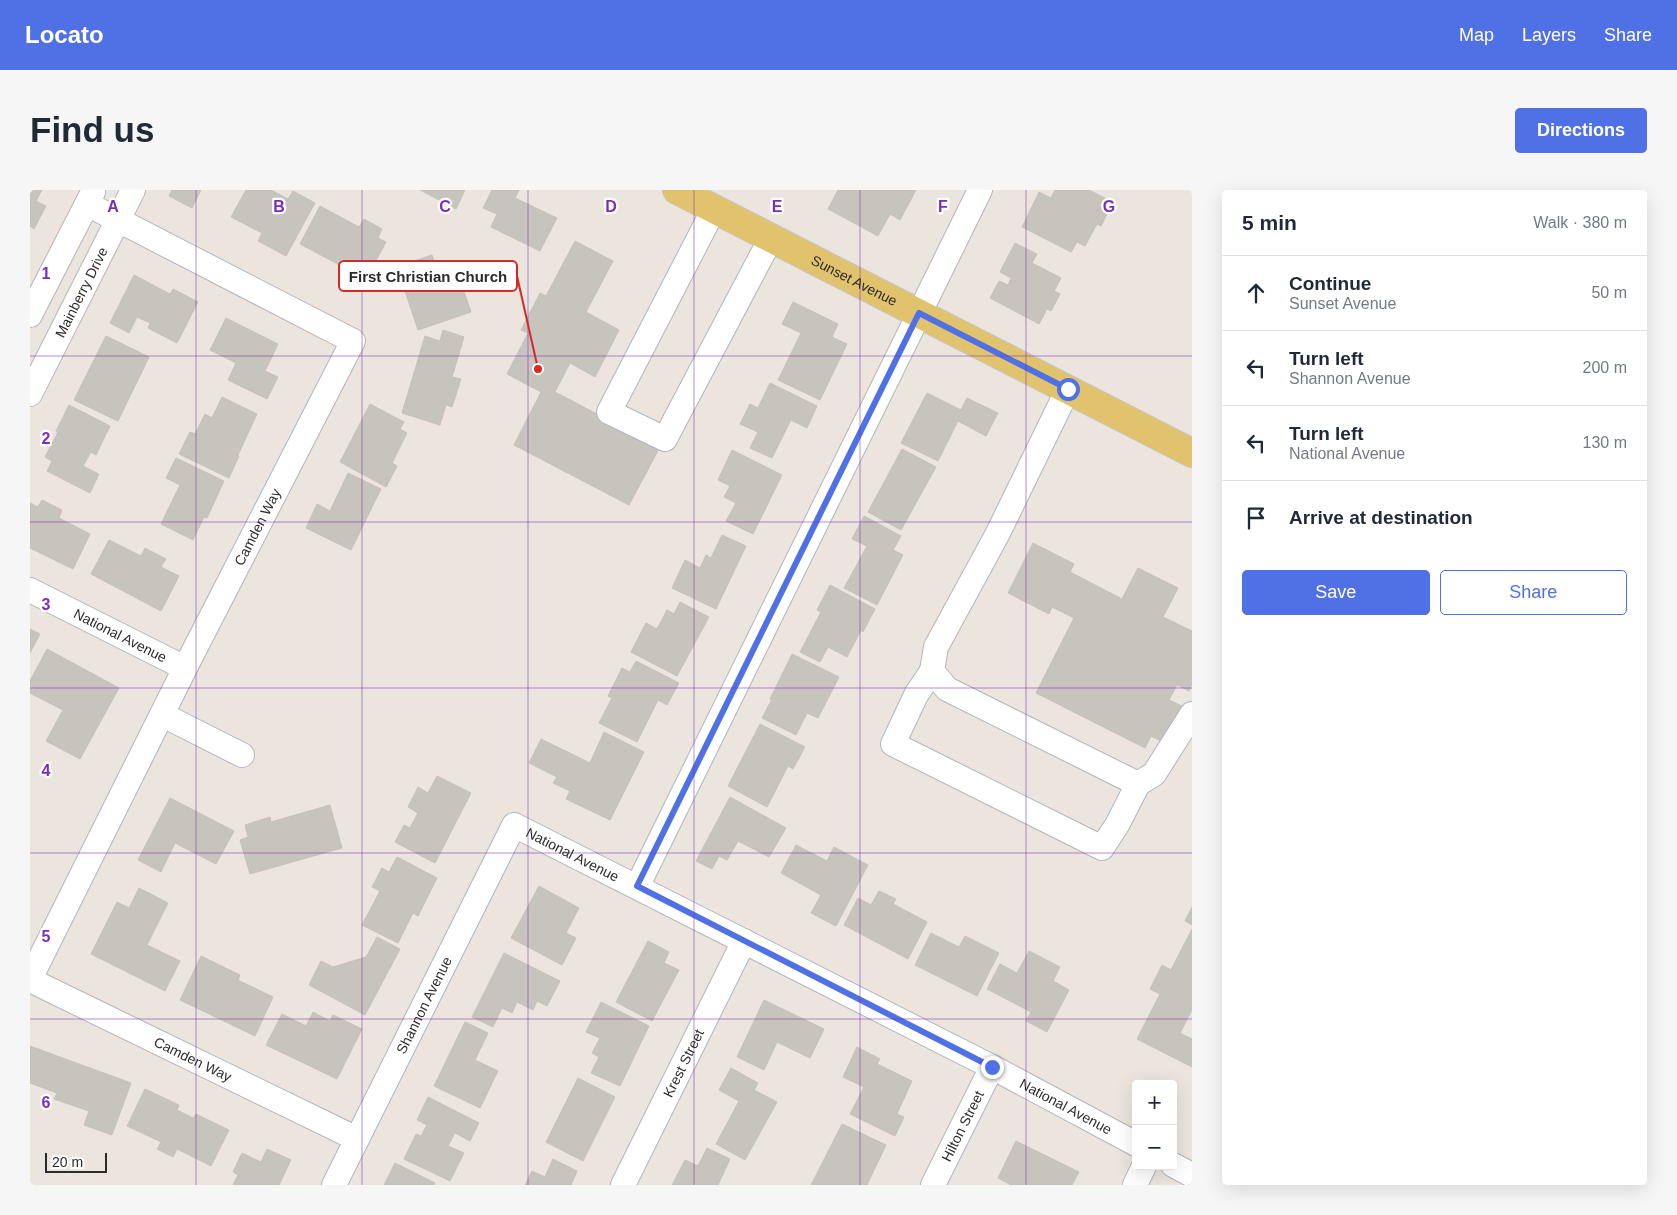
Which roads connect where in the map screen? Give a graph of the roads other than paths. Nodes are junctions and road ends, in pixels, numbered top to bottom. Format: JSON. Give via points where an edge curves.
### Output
{"nodes":[{"id":1,"x":133,"y":190,"type":"edge"},
{"id":2,"x":677,"y":190,"type":"edge"},
{"id":3,"x":980,"y":190,"type":"edge"},
{"id":4,"x":90,"y":197,"type":"edge"},
{"id":5,"x":714,"y":209,"type":"junction"},
{"id":6,"x":117,"y":220,"type":"junction"},
{"id":7,"x":771,"y":238,"type":"junction"},
{"id":8,"x":919,"y":313,"type":"junction"},
{"id":9,"x":30,"y":314,"type":"edge"},
{"id":10,"x":1068,"y":389,"type":"junction"},
{"id":11,"x":30,"y":394,"type":"edge"},
{"id":12,"x":1192,"y":453,"type":"edge"},
{"id":13,"x":30,"y":590,"type":"edge"},
{"id":14,"x":185,"y":668,"type":"junction"},
{"id":15,"x":932,"y":671,"type":"junction"},
{"id":16,"x":1192,"y":714,"type":"edge"},
{"id":17,"x":163,"y":715,"type":"junction"},
{"id":18,"x":242,"y":755,"type":"dead end"},
{"id":19,"x":1138,"y":784,"type":"junction"},
{"id":20,"x":514,"y":825,"type":"joint"},
{"id":21,"x":637,"y":886,"type":"junction"},
{"id":22,"x":744,"y":941,"type":"junction"},
{"id":23,"x":30,"y":980,"type":"edge"},
{"id":24,"x":992,"y":1067,"type":"junction"},
{"id":25,"x":357,"y":1138,"type":"junction"},
{"id":26,"x":1132,"y":1142,"type":"edge"},
{"id":27,"x":1177,"y":1167,"type":"edge"},
{"id":28,"x":1142,"y":1170,"type":"edge"},
{"id":29,"x":1192,"y":1175,"type":"edge"},
{"id":30,"x":334,"y":1185,"type":"edge"},
{"id":31,"x":623,"y":1185,"type":"edge"},
{"id":32,"x":933,"y":1185,"type":"edge"},
{"id":33,"x":1135,"y":1185,"type":"edge"}],
"edges":[{"from":1,"to":6,"type":"street","name":"Mainberry Drive"},
{"from":2,"to":5,"type":"main road","name":"Sunset Avenue"},
{"from":3,"to":8,"type":"street"},
{"from":4,"to":6,"type":"street","name":"Camden Way"},
{"from":4,"to":9,"type":"street"},
{"from":5,"to":7,"type":"main road","name":"Sunset Avenue"},
{"from":5,"to":7,"type":"street","via":[[609,412],[665,439]]},
{"from":6,"to":11,"type":"street","name":"Mainberry Drive"},
{"from":6,"to":14,"type":"street","name":"Camden Way","via":[[353,341]]},
{"from":7,"to":8,"type":"main road","name":"Sunset Avenue"},
{"from":8,"to":10,"type":"main road","name":"Sunset Avenue"},
{"from":8,"to":21,"type":"street"},
{"from":10,"to":12,"type":"main road","name":"Sunset Avenue"},
{"from":10,"to":15,"type":"street","via":[[998,533],[936,647]]},
{"from":13,"to":14,"type":"street","name":"National Avenue"},
{"from":14,"to":17,"type":"street","name":"Camden Way"},
{"from":15,"to":19,"type":"street","via":[[946,689]]},
{"from":15,"to":19,"type":"street","via":[[916,695],[894,744],[1102,848]]},
{"from":16,"to":19,"type":"street","via":[[1154,774]]},
{"from":17,"to":18,"type":"street"},
{"from":17,"to":23,"type":"street","name":"Camden Way"},
{"from":20,"to":21,"type":"street","name":"National Avenue"},
{"from":20,"to":25,"type":"street","name":"Shannon Avenue"},
{"from":21,"to":22,"type":"street","name":"National Avenue"},
{"from":22,"to":24,"type":"street","name":"National Avenue"},
{"from":22,"to":31,"type":"street","name":"Krest Street"},
{"from":23,"to":25,"type":"street","name":"Camden Way"},
{"from":24,"to":26,"type":"street","name":"National Avenue"},
{"from":24,"to":32,"type":"street","name":"Hilton Street"},
{"from":25,"to":30,"type":"street","name":"Shannon Avenue"},
{"from":27,"to":29,"type":"street"},
{"from":28,"to":33,"type":"street"}]}
